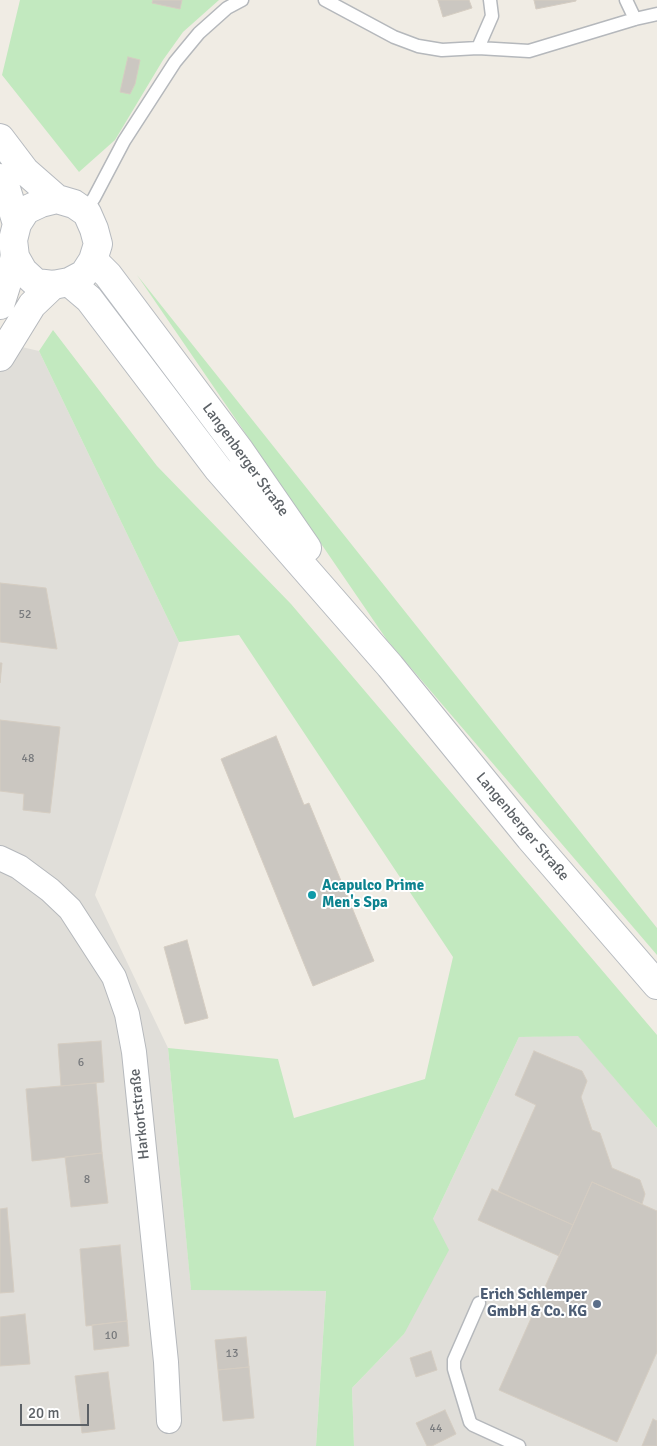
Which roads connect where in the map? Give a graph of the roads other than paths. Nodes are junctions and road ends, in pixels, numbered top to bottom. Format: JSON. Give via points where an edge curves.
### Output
{"nodes":[{"id":1,"x":242,"y":0,"type":"edge"},
{"id":2,"x":325,"y":0,"type":"edge"},
{"id":3,"x":490,"y":0,"type":"edge"},
{"id":4,"x":626,"y":0,"type":"edge"},
{"id":5,"x":657,"y":14,"type":"edge"},
{"id":6,"x":635,"y":19,"type":"junction"},
{"id":7,"x":478,"y":48,"type":"junction"},
{"id":8,"x":0,"y":138,"type":"edge"},
{"id":9,"x":0,"y":178,"type":"edge"},
{"id":10,"x":57,"y":199,"type":"junction"},
{"id":11,"x":84,"y":212,"type":"junction"},
{"id":12,"x":17,"y":224,"type":"junction"},
{"id":13,"x":15,"y":257,"type":"junction"},
{"id":14,"x":93,"y":260,"type":"junction"},
{"id":15,"x":61,"y":284,"type":"junction"},
{"id":16,"x":0,"y":305,"type":"edge"},
{"id":17,"x":0,"y":357,"type":"edge"},
{"id":18,"x":390,"y":666,"type":"junction"},
{"id":19,"x":0,"y":858,"type":"edge"},
{"id":20,"x":657,"y":985,"type":"edge"},
{"id":21,"x":479,"y":1303,"type":"dead end"},
{"id":22,"x":169,"y":1421,"type":"dead end"},
{"id":23,"x":519,"y":1446,"type":"edge"}],
"edges":[{"from":1,"to":11,"type":"lane","via":[[227,8],[199,33],[175,62],[124,141]]},
{"from":2,"to":7,"type":"lane","via":[[394,37],[418,46],[442,50]]},
{"from":3,"to":7,"type":"lane","via":[[492,16]]},
{"from":4,"to":6,"type":"lane"},
{"from":5,"to":6,"type":"lane"},
{"from":6,"to":7,"type":"lane","via":[[529,51]]},
{"from":8,"to":10,"type":"main road","via":[[25,171]]},
{"from":9,"to":12,"type":"main road"},
{"from":10,"to":11,"type":"main road","via":[[74,204]]},
{"from":10,"to":12,"type":"main road","via":[[41,202],[26,210]]},
{"from":11,"to":14,"type":"main road","via":[[94,228],[98,244]]},
{"from":12,"to":13,"type":"main road","via":[[12,240]]},
{"from":13,"to":15,"type":"main road","via":[[23,271],[36,283]]},
{"from":13,"to":16,"type":"main road"},
{"from":14,"to":15,"type":"main road","via":[[84,274]]},
{"from":14,"to":18,"type":"main road","name":"Langenberger Straße","via":[[108,275],[240,451]]},
{"from":15,"to":17,"type":"main road","via":[[32,305]]},
{"from":15,"to":18,"type":"main road","name":"Langenberger Straße","via":[[89,299],[218,469]]},
{"from":18,"to":20,"type":"main road","name":"Langenberger Straße","via":[[530,838]]},
{"from":19,"to":22,"type":"street","name":"Harkortstraße","via":[[19,867],[70,909],[114,977],[127,1014],[134,1052]]},
{"from":21,"to":23,"type":"lane","via":[[454,1360],[466,1415],[472,1425]]}]}
